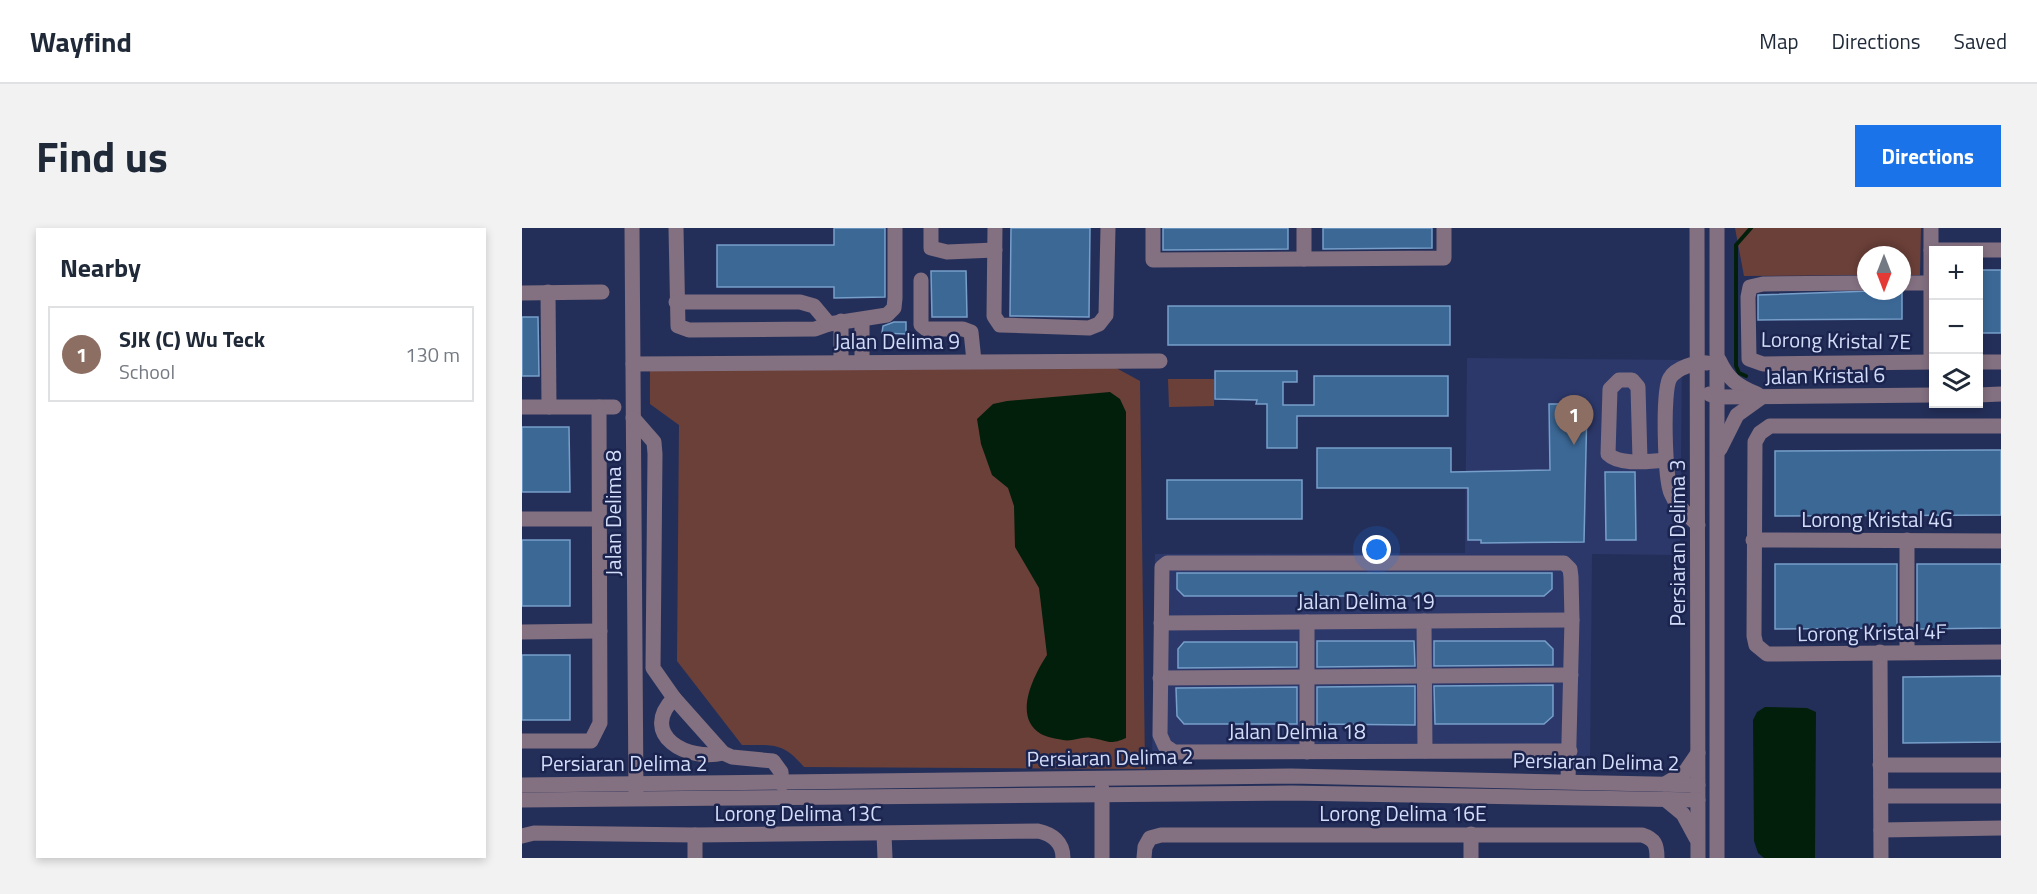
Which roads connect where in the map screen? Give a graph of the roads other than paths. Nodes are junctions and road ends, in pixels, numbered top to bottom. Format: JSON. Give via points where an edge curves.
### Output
{"nodes":[{"id":1,"x":632,"y":228,"type":"edge"},
{"id":2,"x":676,"y":228,"type":"edge"},
{"id":3,"x":896,"y":228,"type":"edge"},
{"id":4,"x":930,"y":228,"type":"edge"},
{"id":5,"x":995,"y":228,"type":"edge"},
{"id":6,"x":1108,"y":228,"type":"edge"},
{"id":7,"x":1153,"y":228,"type":"edge"},
{"id":8,"x":1304,"y":228,"type":"edge"},
{"id":9,"x":1444,"y":228,"type":"edge"},
{"id":10,"x":1697,"y":228,"type":"edge"},
{"id":11,"x":1717,"y":228,"type":"edge"},
{"id":12,"x":1931,"y":228,"type":"edge"},
{"id":13,"x":1931,"y":246,"type":"edge"},
{"id":14,"x":995,"y":250,"type":"junction"},
{"id":15,"x":1983,"y":250,"type":"edge"},
{"id":16,"x":2001,"y":250,"type":"edge"},
{"id":17,"x":1304,"y":259,"type":"junction"},
{"id":18,"x":921,"y":280,"type":"dead end"},
{"id":19,"x":1857,"y":283,"type":"edge"},
{"id":20,"x":1911,"y":283,"type":"edge"},
{"id":21,"x":1929,"y":283,"type":"edge"},
{"id":22,"x":522,"y":292,"type":"edge"},
{"id":23,"x":548,"y":292,"type":"junction"},
{"id":24,"x":602,"y":292,"type":"dead end"},
{"id":25,"x":1931,"y":300,"type":"edge"},
{"id":26,"x":676,"y":302,"type":"junction"},
{"id":27,"x":862,"y":320,"type":"junction"},
{"id":28,"x":835,"y":322,"type":"junction"},
{"id":29,"x":1932,"y":354,"type":"edge"},
{"id":30,"x":1160,"y":361,"type":"dead end"},
{"id":31,"x":841,"y":362,"type":"junction"},
{"id":32,"x":862,"y":362,"type":"junction"},
{"id":33,"x":974,"y":362,"type":"junction"},
{"id":34,"x":1697,"y":362,"type":"junction"},
{"id":35,"x":1717,"y":362,"type":"junction"},
{"id":36,"x":1929,"y":362,"type":"edge"},
{"id":37,"x":1983,"y":362,"type":"edge"},
{"id":38,"x":2001,"y":362,"type":"edge"},
{"id":39,"x":633,"y":364,"type":"junction"},
{"id":40,"x":1697,"y":380,"type":"junction"},
{"id":41,"x":2001,"y":394,"type":"edge"},
{"id":42,"x":1929,"y":395,"type":"edge"},
{"id":43,"x":1983,"y":395,"type":"edge"},
{"id":44,"x":1717,"y":397,"type":"junction"},
{"id":45,"x":1762,"y":397,"type":"junction"},
{"id":46,"x":522,"y":407,"type":"edge"},
{"id":47,"x":549,"y":407,"type":"junction"},
{"id":48,"x":633,"y":418,"type":"junction"},
{"id":49,"x":1697,"y":423,"type":"junction"},
{"id":50,"x":2001,"y":426,"type":"edge"},
{"id":51,"x":1717,"y":457,"type":"junction"},
{"id":52,"x":1640,"y":460,"type":"junction"},
{"id":53,"x":1666,"y":460,"type":"junction"},
{"id":54,"x":522,"y":519,"type":"edge"},
{"id":55,"x":600,"y":519,"type":"junction"},
{"id":56,"x":1698,"y":525,"type":"junction"},
{"id":57,"x":1754,"y":540,"type":"junction"},
{"id":58,"x":1907,"y":540,"type":"junction"},
{"id":59,"x":2001,"y":541,"type":"edge"},
{"id":60,"x":1572,"y":620,"type":"junction"},
{"id":61,"x":1424,"y":621,"type":"junction"},
{"id":62,"x":1307,"y":622,"type":"junction"},
{"id":63,"x":1161,"y":624,"type":"junction"},
{"id":64,"x":600,"y":631,"type":"junction"},
{"id":65,"x":522,"y":632,"type":"edge"},
{"id":66,"x":1880,"y":652,"type":"junction"},
{"id":67,"x":1907,"y":652,"type":"junction"},
{"id":68,"x":2001,"y":652,"type":"edge"},
{"id":69,"x":1571,"y":675,"type":"junction"},
{"id":70,"x":1424,"y":676,"type":"junction"},
{"id":71,"x":1307,"y":677,"type":"junction"},
{"id":72,"x":1160,"y":678,"type":"junction"},
{"id":73,"x":674,"y":698,"type":"junction"},
{"id":74,"x":522,"y":741,"type":"edge"},
{"id":75,"x":1425,"y":751,"type":"junction"},
{"id":76,"x":1570,"y":751,"type":"junction"},
{"id":77,"x":1290,"y":752,"type":"junction"},
{"id":78,"x":1307,"y":752,"type":"junction"},
{"id":79,"x":723,"y":753,"type":"junction"},
{"id":80,"x":1698,"y":753,"type":"junction"},
{"id":81,"x":1880,"y":765,"type":"junction"},
{"id":82,"x":2001,"y":765,"type":"edge"},
{"id":83,"x":1717,"y":774,"type":"junction"},
{"id":84,"x":1291,"y":776,"type":"junction"},
{"id":85,"x":1102,"y":777,"type":"junction"},
{"id":86,"x":1568,"y":781,"type":"junction"},
{"id":87,"x":782,"y":784,"type":"junction"},
{"id":88,"x":1665,"y":784,"type":"junction"},
{"id":89,"x":522,"y":785,"type":"edge"},
{"id":90,"x":636,"y":791,"type":"junction"},
{"id":91,"x":1291,"y":793,"type":"junction"},
{"id":92,"x":1700,"y":793,"type":"junction"},
{"id":93,"x":1102,"y":796,"type":"junction"},
{"id":94,"x":1881,"y":796,"type":"junction"},
{"id":95,"x":2001,"y":796,"type":"edge"},
{"id":96,"x":522,"y":800,"type":"edge"},
{"id":97,"x":1666,"y":800,"type":"junction"},
{"id":98,"x":1717,"y":809,"type":"junction"},
{"id":99,"x":2001,"y":828,"type":"edge"},
{"id":100,"x":1881,"y":830,"type":"junction"},
{"id":101,"x":884,"y":834,"type":"junction"},
{"id":102,"x":1471,"y":834,"type":"junction"},
{"id":103,"x":695,"y":835,"type":"junction"},
{"id":104,"x":522,"y":836,"type":"edge"},
{"id":105,"x":1698,"y":851,"type":"edge"},
{"id":106,"x":1145,"y":853,"type":"edge"},
{"id":107,"x":1063,"y":855,"type":"edge"},
{"id":108,"x":1657,"y":855,"type":"edge"},
{"id":109,"x":695,"y":858,"type":"edge"},
{"id":110,"x":885,"y":858,"type":"edge"},
{"id":111,"x":1102,"y":858,"type":"edge"},
{"id":112,"x":1471,"y":858,"type":"edge"},
{"id":113,"x":1717,"y":858,"type":"edge"},
{"id":114,"x":1881,"y":858,"type":"edge"}],
"edges":[{"from":1,"to":39,"type":"street","name":"Jalan Delima 8"},
{"from":2,"to":26,"type":"street"},
{"from":3,"to":27,"type":"street","via":[[894,308],[887,315]]},
{"from":4,"to":14,"type":"street","via":[[931,248],[947,252]]},
{"from":5,"to":14,"type":"street"},
{"from":6,"to":14,"type":"street","via":[[1106,315],[1089,328],[1000,325],[994,316]]},
{"from":7,"to":17,"type":"street","via":[[1154,260]]},
{"from":8,"to":17,"type":"street"},
{"from":9,"to":17,"type":"street","via":[[1444,258]]},
{"from":10,"to":34,"type":"street","name":"Persiaran Delima 3"},
{"from":11,"to":35,"type":"street","name":"Persiaran Delima 3"},
{"from":12,"to":13,"type":"street"},
{"from":15,"to":16,"type":"street"},
{"from":18,"to":33,"type":"street","via":[[921,325],[926,329],[963,328],[971,332]]},
{"from":19,"to":36,"type":"street","name":"Lorong Kristal 7E","via":[[1750,287],[1749,359],[1762,364]]},
{"from":20,"to":21,"type":"street"},
{"from":22,"to":23,"type":"street"},
{"from":23,"to":24,"type":"street"},
{"from":23,"to":47,"type":"street"},
{"from":25,"to":29,"type":"street"},
{"from":26,"to":28,"type":"street","via":[[808,303]]},
{"from":26,"to":28,"type":"street","via":[[676,322],[689,330],[815,330]]},
{"from":27,"to":28,"type":"street"},
{"from":27,"to":32,"type":"street"},
{"from":28,"to":31,"type":"street"},
{"from":30,"to":33,"type":"street","name":"Jalan Delima 9"},
{"from":31,"to":32,"type":"street","name":"Jalan Delima 9"},
{"from":31,"to":39,"type":"street","name":"Jalan Delima 9"},
{"from":32,"to":33,"type":"street","name":"Jalan Delima 9"},
{"from":34,"to":35,"type":"street"},
{"from":34,"to":40,"type":"street","name":"Persiaran Delima 3"},
{"from":34,"to":53,"type":"street","via":[[1668,381]]},
{"from":35,"to":44,"type":"street","name":"Persiaran Delima 3"},
{"from":35,"to":45,"type":"street","via":[[1735,384]]},
{"from":37,"to":38,"type":"street"},
{"from":39,"to":48,"type":"street","name":"Jalan Delima 8"},
{"from":40,"to":44,"type":"street","via":[[1706,392]]},
{"from":40,"to":49,"type":"street","name":"Persiaran Delima 3"},
{"from":41,"to":43,"type":"street"},
{"from":42,"to":45,"type":"street","name":"Jalan Kristal 6"},
{"from":44,"to":45,"type":"street","name":"Jalan Kristal 6"},
{"from":44,"to":49,"type":"street","via":[[1702,410]]},
{"from":44,"to":51,"type":"street","name":"Persiaran Delima 3"},
{"from":45,"to":51,"type":"street","via":[[1737,416]]},
{"from":46,"to":47,"type":"street"},
{"from":47,"to":55,"type":"street","via":[[607,407]]},
{"from":48,"to":73,"type":"street","via":[[654,442],[653,657],[658,678]]},
{"from":48,"to":90,"type":"street","name":"Jalan Delima 8"},
{"from":49,"to":56,"type":"street","name":"Persiaran Delima 3"},
{"from":50,"to":57,"type":"street","via":[[1770,426],[1755,442]]},
{"from":51,"to":83,"type":"street","name":"Persiaran Delima 3"},
{"from":52,"to":52,"type":"street","via":[[1615,459],[1608,454],[1610,389],[1619,380],[1632,380],[1638,387]]},
{"from":52,"to":53,"type":"street"},
{"from":53,"to":56,"type":"street","via":[[1673,497]]},
{"from":54,"to":55,"type":"street"},
{"from":55,"to":64,"type":"street"},
{"from":56,"to":80,"type":"street","name":"Persiaran Delima 3"},
{"from":57,"to":58,"type":"street","name":"Lorong Kristal 4G"},
{"from":57,"to":66,"type":"street","name":"Lorong Kristal 4F","via":[[1756,645],[1767,654]]},
{"from":58,"to":59,"type":"street","name":"Lorong Kristal 4G"},
{"from":58,"to":67,"type":"street"},
{"from":60,"to":61,"type":"street","name":"Jalan Delima 19"},
{"from":60,"to":63,"type":"street","name":"Jalan Delmia 18","via":[[1570,568],[1555,561],[1179,563],[1164,564],[1161,571]]},
{"from":60,"to":69,"type":"street"},
{"from":61,"to":62,"type":"street","name":"Jalan Delima 19"},
{"from":61,"to":70,"type":"street"},
{"from":62,"to":63,"type":"street","name":"Jalan Delima 19"},
{"from":62,"to":71,"type":"street"},
{"from":63,"to":72,"type":"street","name":"Jalan Delmia 18"},
{"from":64,"to":65,"type":"street"},
{"from":64,"to":74,"type":"street","via":[[600,723],[591,741]]},
{"from":66,"to":67,"type":"street","name":"Lorong Kristal 4F"},
{"from":66,"to":81,"type":"street"},
{"from":67,"to":68,"type":"street","name":"Lorong Kristal 4F"},
{"from":69,"to":70,"type":"street"},
{"from":69,"to":76,"type":"street"},
{"from":70,"to":71,"type":"street"},
{"from":70,"to":75,"type":"street"},
{"from":71,"to":72,"type":"street"},
{"from":71,"to":78,"type":"street"},
{"from":72,"to":77,"type":"street","name":"Jalan Delmia 18","via":[[1160,735],[1165,746],[1174,752]]},
{"from":73,"to":79,"type":"street"},
{"from":73,"to":79,"type":"street","via":[[662,715],[666,739],[698,754]]},
{"from":75,"to":76,"type":"street","name":"Jalan Delmia 18"},
{"from":75,"to":78,"type":"street","name":"Jalan Delmia 18"},
{"from":76,"to":86,"type":"street"},
{"from":77,"to":78,"type":"street","name":"Jalan Delmia 18"},
{"from":77,"to":84,"type":"street"},
{"from":79,"to":87,"type":"street","via":[[732,758],[773,761],[781,772]]},
{"from":80,"to":88,"type":"street","via":[[1685,772]]},
{"from":80,"to":92,"type":"street","name":"Persiaran Delima 3"},
{"from":81,"to":82,"type":"street"},
{"from":81,"to":94,"type":"street"},
{"from":83,"to":92,"type":"street"},
{"from":83,"to":98,"type":"street","name":"Persiaran Delima 3"},
{"from":84,"to":85,"type":"street","name":"Persiaran Delima 2"},
{"from":84,"to":86,"type":"street","name":"Persiaran Delima 2"},
{"from":84,"to":91,"type":"street"},
{"from":85,"to":87,"type":"street","name":"Persiaran Delima 2"},
{"from":85,"to":93,"type":"street"},
{"from":86,"to":88,"type":"street","name":"Persiaran Delima 2"},
{"from":87,"to":90,"type":"street","name":"Persiaran Delima 2"},
{"from":88,"to":92,"type":"street","name":"Persiaran Delima 2"},
{"from":89,"to":90,"type":"street","name":"Persiaran Delima 2"},
{"from":90,"to":93,"type":"street","name":"Persiaran Delima 2"},
{"from":90,"to":96,"type":"street","name":"Persiaran Delima 2"},
{"from":91,"to":93,"type":"street","name":"Persiaran Delima 2"},
{"from":91,"to":97,"type":"street","name":"Persiaran Delima 2"},
{"from":92,"to":97,"type":"street","name":"Persiaran Delima 2"},
{"from":92,"to":98,"type":"street"},
{"from":92,"to":105,"type":"street","name":"Persiaran Delima 3"},
{"from":93,"to":111,"type":"street"},
{"from":94,"to":95,"type":"street"},
{"from":94,"to":100,"type":"street"},
{"from":97,"to":105,"type":"street","via":[[1683,814]]},
{"from":98,"to":113,"type":"street","name":"Persiaran Delima 3"},
{"from":99,"to":100,"type":"street"},
{"from":100,"to":114,"type":"street"},
{"from":101,"to":103,"type":"street","name":"Lorong Delima 13C"},
{"from":101,"to":107,"type":"street","name":"Lorong Delima 13C","via":[[1038,831],[1050,834]]},
{"from":101,"to":110,"type":"street"},
{"from":102,"to":106,"type":"street","name":"Lorong Delima 16E","via":[[1161,835],[1150,838]]},
{"from":102,"to":108,"type":"street","name":"Lorong Delima 16E","via":[[1642,835],[1651,837]]},
{"from":102,"to":112,"type":"street"},
{"from":103,"to":104,"type":"street","name":"Lorong Delima 13C"},
{"from":103,"to":109,"type":"street"}]}
